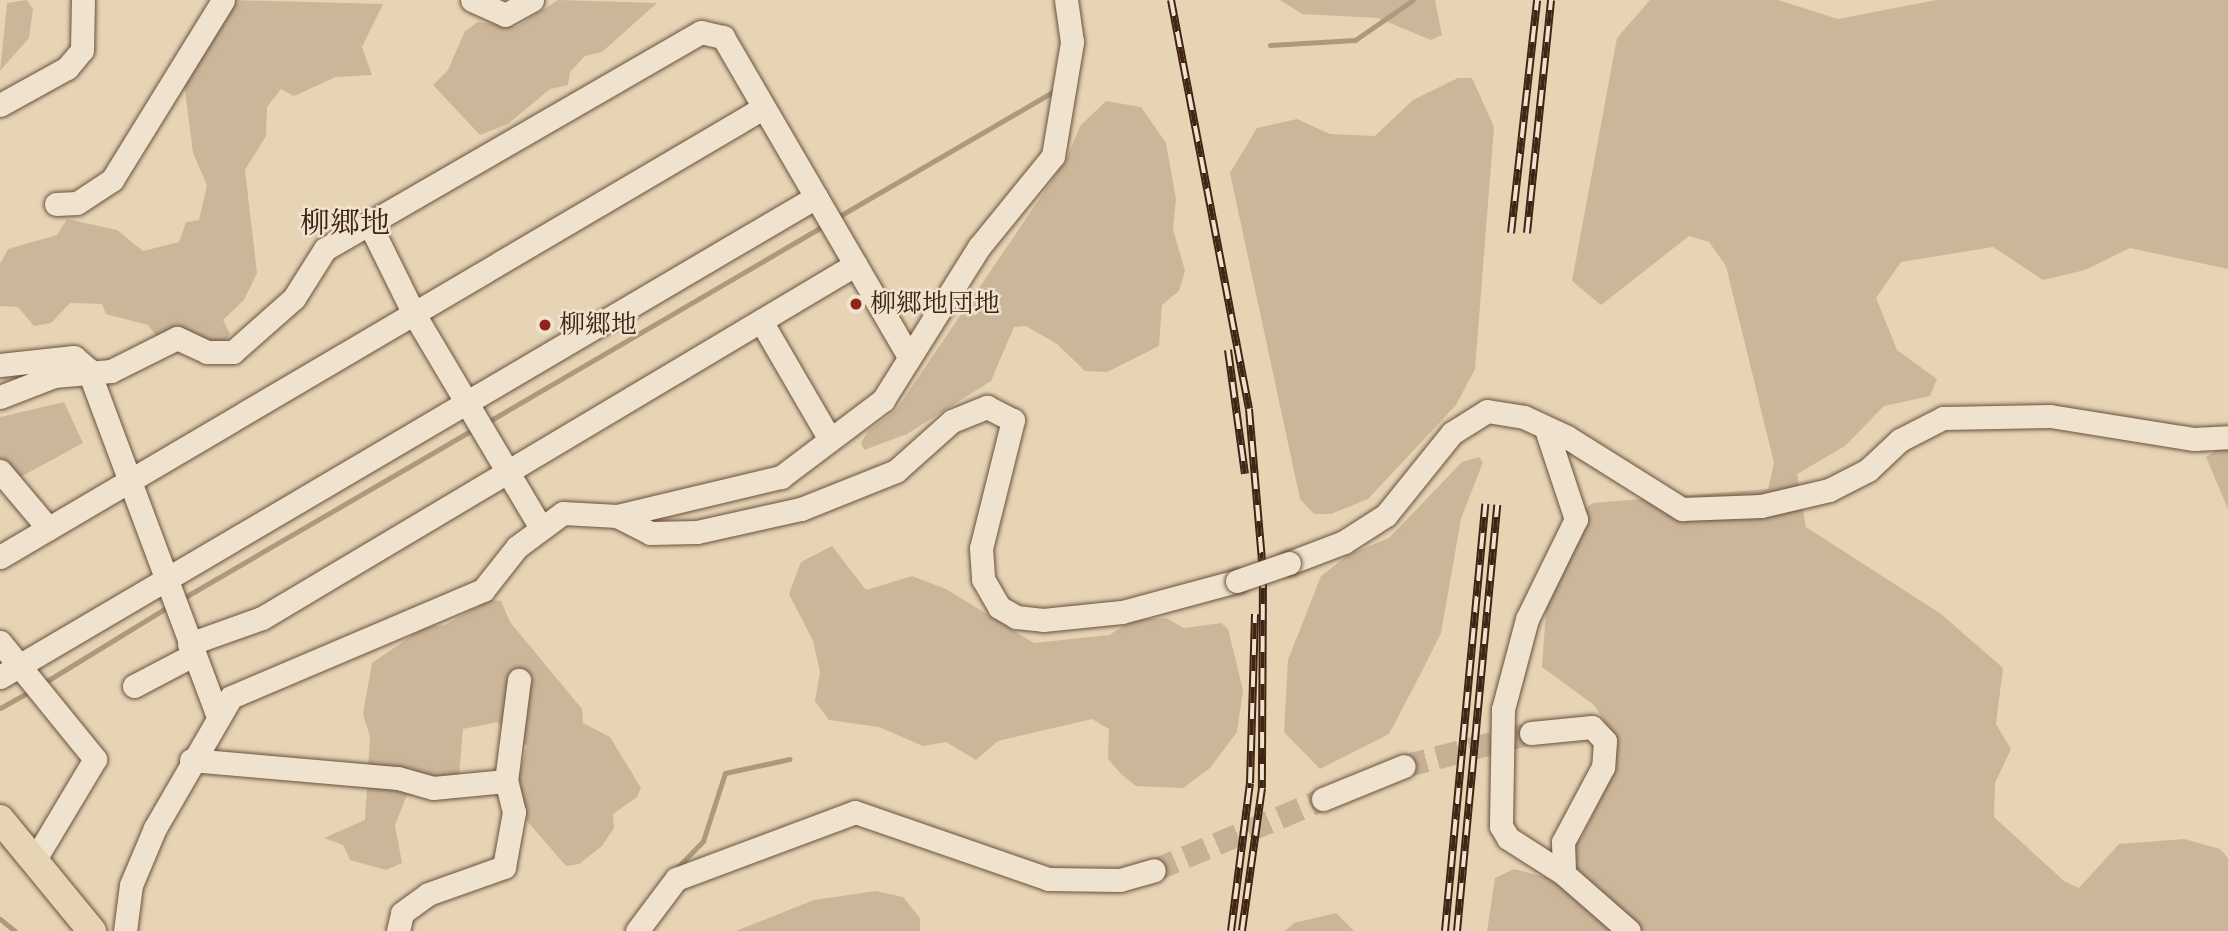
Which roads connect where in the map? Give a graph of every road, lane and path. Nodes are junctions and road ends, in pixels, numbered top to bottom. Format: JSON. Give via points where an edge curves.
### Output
{"nodes":[{"id":1,"x":83,"y":0,"type":"edge"},
{"id":2,"x":223,"y":0,"type":"edge"},
{"id":3,"x":472,"y":0,"type":"edge"},
{"id":4,"x":532,"y":0,"type":"edge"},
{"id":5,"x":1066,"y":0,"type":"edge"},
{"id":6,"x":0,"y":105,"type":"edge"},
{"id":7,"x":763,"y":108,"type":"junction"},
{"id":8,"x":816,"y":197,"type":"junction"},
{"id":9,"x":56,"y":204,"type":"dead end"},
{"id":10,"x":369,"y":223,"type":"junction"},
{"id":11,"x":856,"y":264,"type":"junction"},
{"id":12,"x":414,"y":314,"type":"junction"},
{"id":13,"x":761,"y":321,"type":"junction"},
{"id":14,"x":909,"y":356,"type":"junction"},
{"id":15,"x":0,"y":365,"type":"edge"},
{"id":16,"x":88,"y":369,"type":"junction"},
{"id":17,"x":0,"y":397,"type":"edge"},
{"id":18,"x":472,"y":407,"type":"junction"},
{"id":19,"x":1547,"y":432,"type":"junction"},
{"id":20,"x":828,"y":436,"type":"junction"},
{"id":21,"x":2228,"y":437,"type":"edge"},
{"id":22,"x":0,"y":471,"type":"edge"},
{"id":23,"x":510,"y":472,"type":"junction"},
{"id":24,"x":129,"y":482,"type":"junction"},
{"id":25,"x":617,"y":516,"type":"junction"},
{"id":26,"x":540,"y":526,"type":"junction"},
{"id":27,"x":48,"y":528,"type":"junction"},
{"id":28,"x":0,"y":558,"type":"edge"},
{"id":29,"x":164,"y":578,"type":"junction"},
{"id":30,"x":0,"y":642,"type":"edge"},
{"id":31,"x":191,"y":649,"type":"junction"},
{"id":32,"x":10,"y":671,"type":"edge"},
{"id":33,"x":519,"y":680,"type":"dead end"},
{"id":34,"x":134,"y":686,"type":"dead end"},
{"id":35,"x":217,"y":714,"type":"junction"},
{"id":36,"x":1531,"y":733,"type":"tunnel mouth"},
{"id":37,"x":191,"y":760,"type":"junction"},
{"id":38,"x":1404,"y":766,"type":"tunnel mouth"},
{"id":39,"x":506,"y":781,"type":"junction"},
{"id":40,"x":1323,"y":799,"type":"tunnel mouth"},
{"id":41,"x":0,"y":819,"type":"edge"},
{"id":42,"x":33,"y":861,"type":"junction"},
{"id":43,"x":1154,"y":870,"type":"tunnel mouth"},
{"id":44,"x":1564,"y":874,"type":"junction"},
{"id":45,"x":92,"y":931,"type":"edge"},
{"id":46,"x":125,"y":931,"type":"edge"},
{"id":47,"x":398,"y":931,"type":"edge"},
{"id":48,"x":637,"y":931,"type":"edge"},
{"id":49,"x":1629,"y":931,"type":"edge"}],
"edges":[{"from":1,"to":6,"type":"street","via":[[88,30],[82,50],[67,68]]},
{"from":2,"to":9,"type":"street","via":[[112,180],[77,203]]},
{"from":3,"to":4,"type":"street","via":[[505,15]]},
{"from":5,"to":14,"type":"street","via":[[1068,86],[1053,156],[979,247]]},
{"from":7,"to":8,"type":"street"},
{"from":7,"to":10,"type":"street","via":[[723,37],[701,32]]},
{"from":7,"to":12,"type":"street"},
{"from":8,"to":11,"type":"street"},
{"from":8,"to":18,"type":"street"},
{"from":10,"to":12,"type":"street"},
{"from":10,"to":16,"type":"street","via":[[325,249],[294,299],[233,352],[207,352],[177,338],[111,371]]},
{"from":11,"to":13,"type":"street"},
{"from":11,"to":14,"type":"street"},
{"from":12,"to":18,"type":"street"},
{"from":12,"to":24,"type":"street"},
{"from":13,"to":20,"type":"street"},
{"from":13,"to":23,"type":"street"},
{"from":14,"to":20,"type":"street","via":[[883,400]]},
{"from":15,"to":16,"type":"street","via":[[74,357]]},
{"from":16,"to":17,"type":"street"},
{"from":16,"to":24,"type":"street"},
{"from":18,"to":23,"type":"street"},
{"from":18,"to":29,"type":"street"},
{"from":19,"to":21,"type":"street","via":[[1605,457],[1650,494],[1682,509],[1761,506],[1829,490],[1868,470],[1900,440],[1943,418],[2050,416],[2181,438]]},
{"from":19,"to":25,"type":"street","bridge":true,"via":[[1506,412],[1474,417],[1452,433],[1386,515],[1344,542],[1237,581],[1122,612],[1043,620],[1016,617],[999,607],[982,579],[981,548],[1013,420],[986,407],[952,421],[896,471],[802,509],[697,532],[650,533]]},
{"from":19,"to":44,"type":"street","via":[[1576,519],[1527,619],[1503,709],[1499,807],[1508,838]]},
{"from":20,"to":25,"type":"street","via":[[781,477]]},
{"from":22,"to":27,"type":"street"},
{"from":23,"to":26,"type":"street"},
{"from":23,"to":31,"type":"street","via":[[262,618]]},
{"from":24,"to":27,"type":"street"},
{"from":24,"to":29,"type":"street"},
{"from":25,"to":26,"type":"street","via":[[576,511]]},
{"from":26,"to":35,"type":"street","via":[[483,590],[260,682]]},
{"from":27,"to":28,"type":"street"},
{"from":29,"to":31,"type":"street"},
{"from":29,"to":32,"type":"street"},
{"from":30,"to":32,"type":"street"},
{"from":31,"to":34,"type":"street"},
{"from":31,"to":35,"type":"street"},
{"from":32,"to":42,"type":"street","via":[[95,759]]},
{"from":33,"to":39,"type":"street"},
{"from":35,"to":37,"type":"street"},
{"from":36,"to":44,"type":"street","via":[[1592,727],[1605,741],[1603,767],[1563,842]]},
{"from":37,"to":39,"type":"street","via":[[398,778],[433,788]]},
{"from":37,"to":46,"type":"street","via":[[139,863]]},
{"from":38,"to":40,"type":"street"},
{"from":39,"to":47,"type":"street","via":[[514,813],[503,867],[428,894],[402,913]]},
{"from":41,"to":42,"type":"main road"},
{"from":42,"to":45,"type":"main road"},
{"from":43,"to":48,"type":"street","via":[[1120,880],[1048,878],[855,812],[676,879]]},
{"from":44,"to":49,"type":"street"}]}
